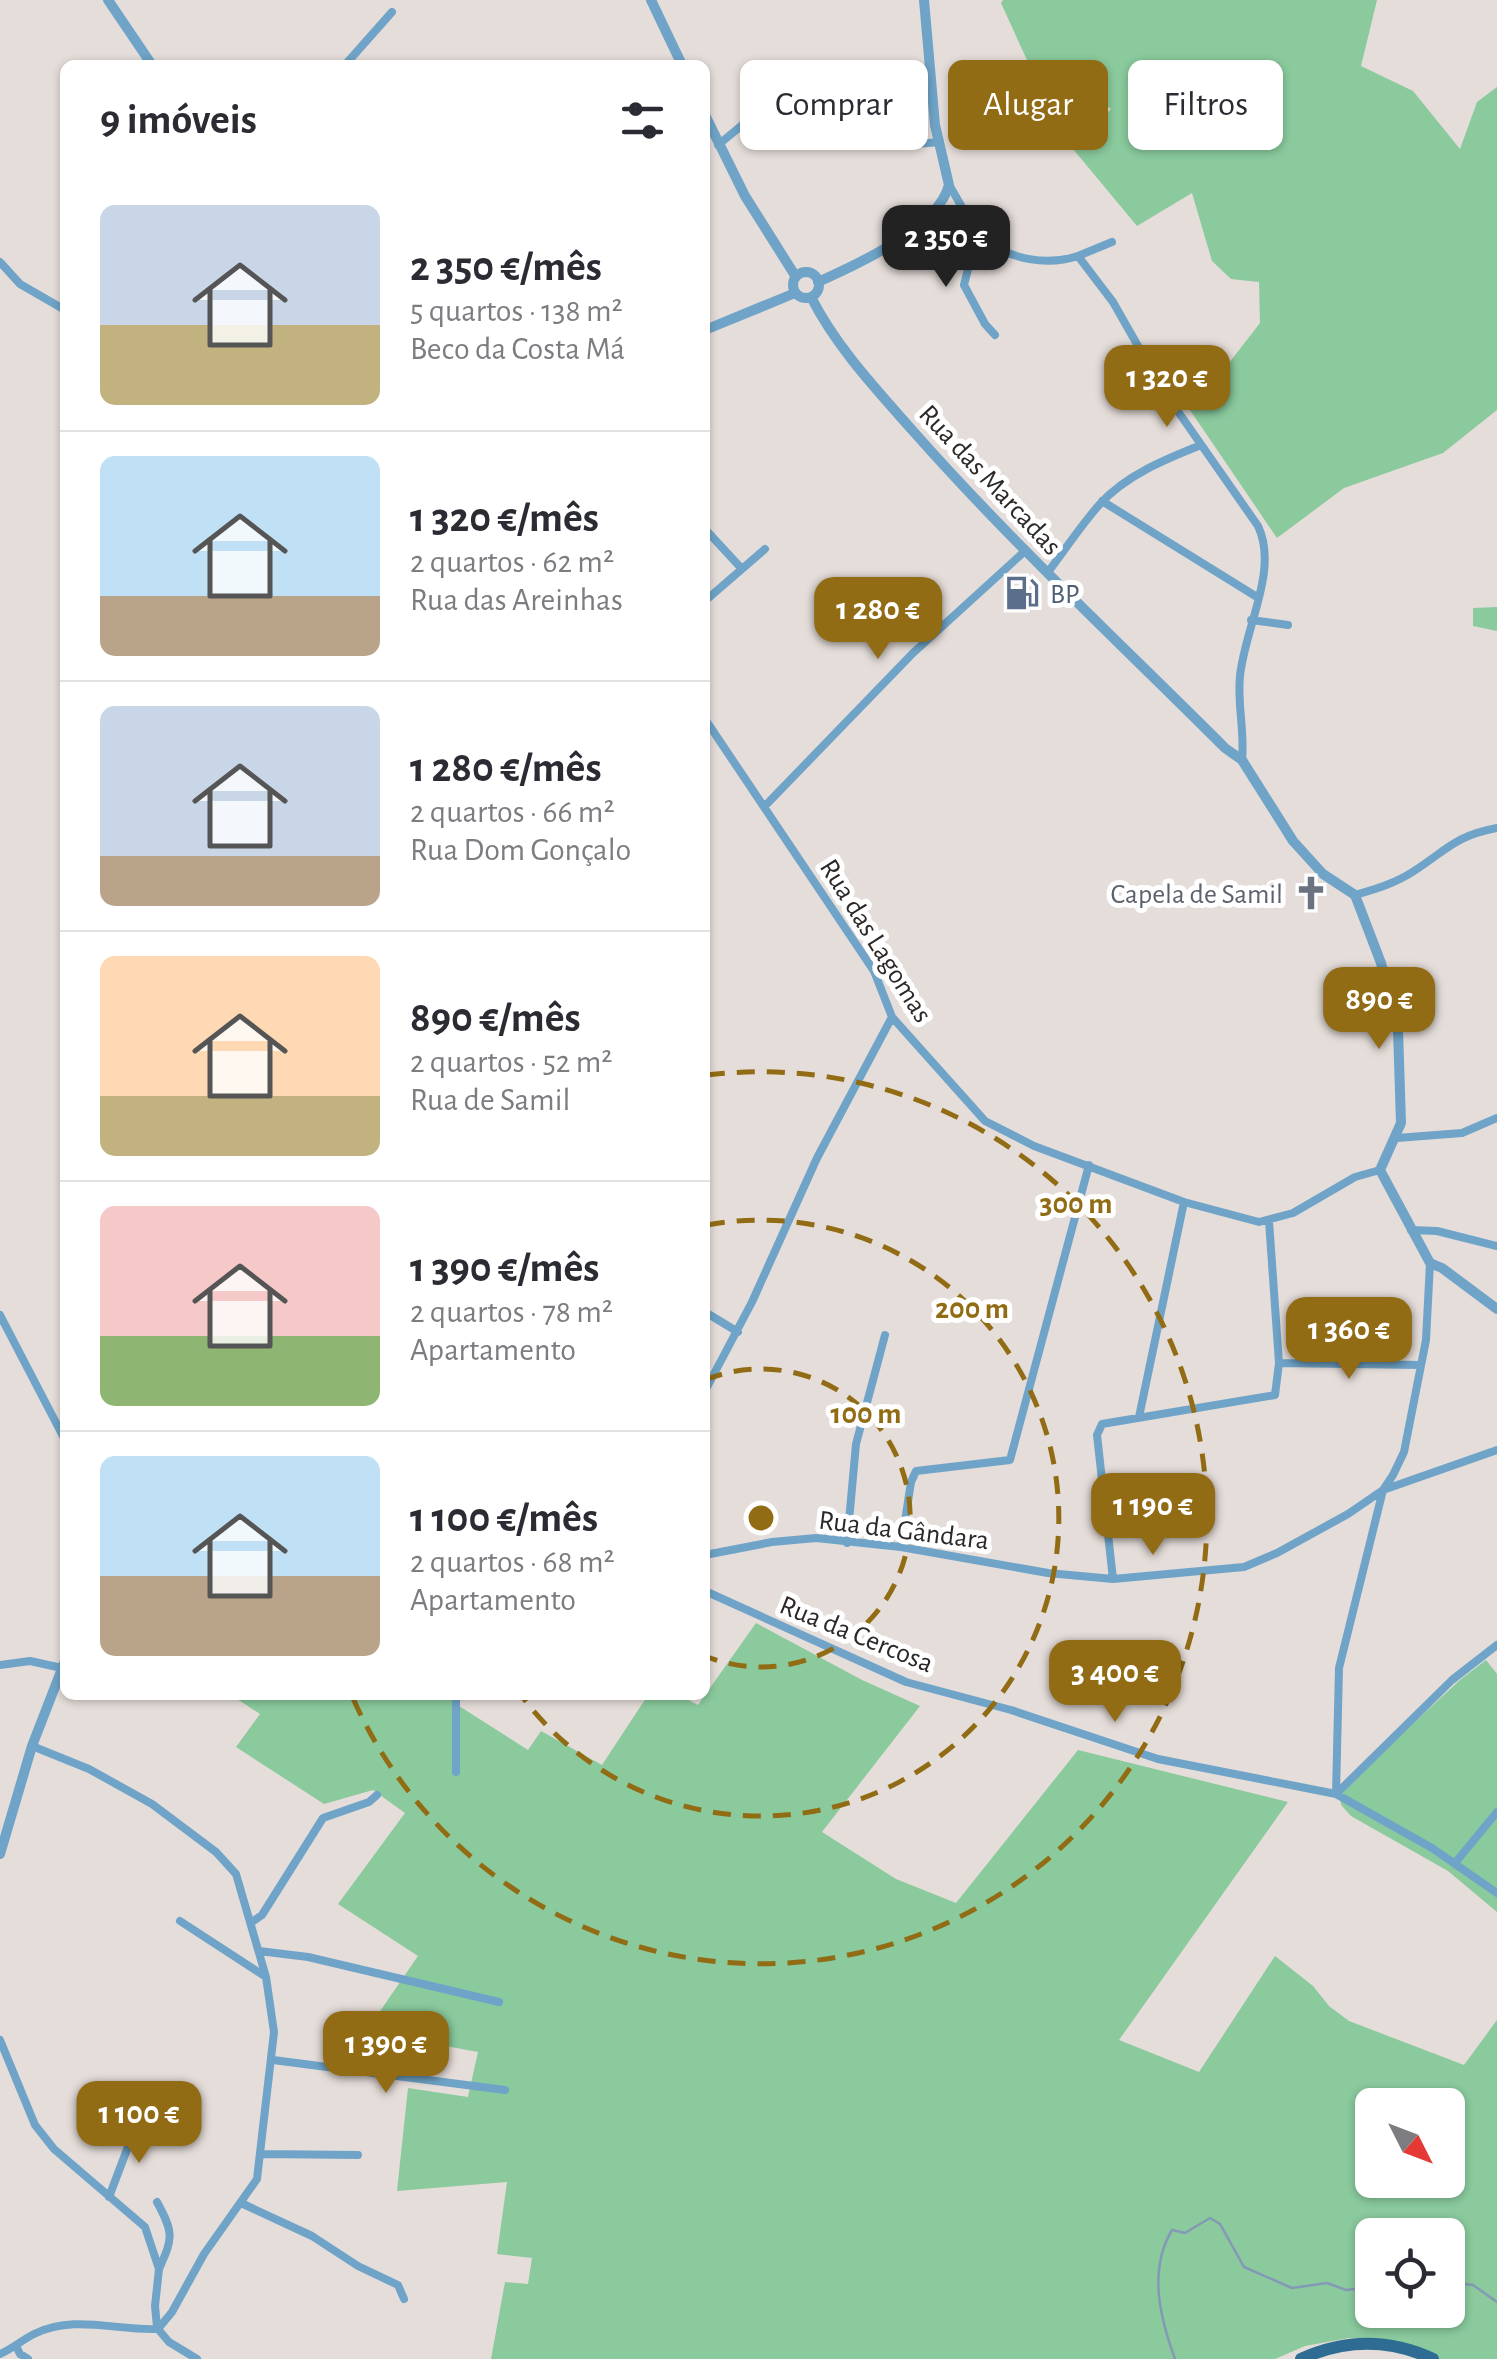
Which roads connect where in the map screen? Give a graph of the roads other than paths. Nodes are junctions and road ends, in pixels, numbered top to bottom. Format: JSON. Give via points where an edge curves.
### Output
{"nodes":[{"id":1,"x":108,"y":0,"type":"edge"},
{"id":2,"x":651,"y":0,"type":"edge"},
{"id":3,"x":924,"y":0,"type":"edge"},
{"id":4,"x":392,"y":12,"type":"dead end"},
{"id":5,"x":149,"y":60,"type":"edge"},
{"id":6,"x":349,"y":60,"type":"edge"},
{"id":7,"x":680,"y":60,"type":"edge"},
{"id":8,"x":710,"y":127,"type":"edge"},
{"id":9,"x":938,"y":142,"type":"junction"},
{"id":10,"x":718,"y":145,"type":"junction"},
{"id":11,"x":948,"y":185,"type":"junction"},
{"id":12,"x":989,"y":242,"type":"junction"},
{"id":13,"x":1112,"y":242,"type":"dead end"},
{"id":14,"x":1078,"y":256,"type":"junction"},
{"id":15,"x":0,"y":262,"type":"edge"},
{"id":16,"x":796,"y":276,"type":"junction"},
{"id":17,"x":818,"y":282,"type":"junction"},
{"id":18,"x":796,"y":294,"type":"junction"},
{"id":19,"x":812,"y":297,"type":"junction"},
{"id":20,"x":60,"y":307,"type":"edge"},
{"id":21,"x":710,"y":330,"type":"edge"},
{"id":22,"x":995,"y":335,"type":"dead end"},
{"id":23,"x":1201,"y":445,"type":"junction"},
{"id":24,"x":1102,"y":501,"type":"junction"},
{"id":25,"x":710,"y":534,"type":"edge"},
{"id":26,"x":765,"y":550,"type":"dead end"},
{"id":27,"x":1025,"y":551,"type":"junction"},
{"id":28,"x":742,"y":568,"type":"junction"},
{"id":29,"x":1048,"y":572,"type":"junction"},
{"id":30,"x":710,"y":597,"type":"edge"},
{"id":31,"x":1257,"y":597,"type":"junction"},
{"id":32,"x":1251,"y":620,"type":"junction"},
{"id":33,"x":1288,"y":626,"type":"dead end"},
{"id":34,"x":710,"y":726,"type":"edge"},
{"id":35,"x":1242,"y":760,"type":"junction"},
{"id":36,"x":764,"y":807,"type":"junction"},
{"id":37,"x":1497,"y":828,"type":"edge"},
{"id":38,"x":1355,"y":895,"type":"junction"},
{"id":39,"x":892,"y":1017,"type":"junction"},
{"id":40,"x":1497,"y":1118,"type":"edge"},
{"id":41,"x":1397,"y":1138,"type":"junction"},
{"id":42,"x":1089,"y":1166,"type":"junction"},
{"id":43,"x":1380,"y":1170,"type":"junction"},
{"id":44,"x":1184,"y":1202,"type":"junction"},
{"id":45,"x":1269,"y":1221,"type":"junction"},
{"id":46,"x":1411,"y":1230,"type":"junction"},
{"id":47,"x":1497,"y":1246,"type":"edge"},
{"id":48,"x":1430,"y":1263,"type":"junction"},
{"id":49,"x":1497,"y":1309,"type":"edge"},
{"id":50,"x":0,"y":1315,"type":"edge"},
{"id":51,"x":710,"y":1315,"type":"edge"},
{"id":52,"x":738,"y":1332,"type":"junction"},
{"id":53,"x":885,"y":1335,"type":"dead end"},
{"id":54,"x":1279,"y":1363,"type":"junction"},
{"id":55,"x":1420,"y":1364,"type":"junction"},
{"id":56,"x":710,"y":1382,"type":"edge"},
{"id":57,"x":1139,"y":1417,"type":"junction"},
{"id":58,"x":60,"y":1430,"type":"edge"},
{"id":59,"x":1497,"y":1450,"type":"edge"},
{"id":60,"x":1383,"y":1490,"type":"junction"},
{"id":61,"x":847,"y":1543,"type":"junction"},
{"id":62,"x":901,"y":1547,"type":"junction"},
{"id":63,"x":710,"y":1554,"type":"edge"},
{"id":64,"x":1113,"y":1580,"type":"junction"},
{"id":65,"x":710,"y":1593,"type":"edge"},
{"id":66,"x":1497,"y":1645,"type":"edge"},
{"id":67,"x":60,"y":1664,"type":"edge"},
{"id":68,"x":0,"y":1665,"type":"edge"},
{"id":69,"x":60,"y":1674,"type":"edge"},
{"id":70,"x":456,"y":1700,"type":"edge"},
{"id":71,"x":32,"y":1746,"type":"junction"},
{"id":72,"x":456,"y":1772,"type":"dead end"},
{"id":73,"x":1336,"y":1794,"type":"junction"},
{"id":74,"x":377,"y":1795,"type":"dead end"},
{"id":75,"x":1497,"y":1812,"type":"edge"},
{"id":76,"x":0,"y":1854,"type":"edge"},
{"id":77,"x":1455,"y":1863,"type":"junction"},
{"id":78,"x":1497,"y":1893,"type":"edge"},
{"id":79,"x":180,"y":1921,"type":"dead end"},
{"id":80,"x":252,"y":1922,"type":"junction"},
{"id":81,"x":259,"y":1950,"type":"junction"},
{"id":82,"x":266,"y":1977,"type":"junction"},
{"id":83,"x":499,"y":2002,"type":"dead end"},
{"id":84,"x":0,"y":2040,"type":"edge"},
{"id":85,"x":273,"y":2060,"type":"junction"},
{"id":86,"x":506,"y":2090,"type":"dead end"},
{"id":87,"x":137,"y":2124,"type":"dead end"},
{"id":88,"x":261,"y":2154,"type":"junction"},
{"id":89,"x":358,"y":2154,"type":"dead end"},
{"id":90,"x":108,"y":2197,"type":"junction"},
{"id":91,"x":157,"y":2202,"type":"dead end"},
{"id":92,"x":240,"y":2203,"type":"junction"},
{"id":93,"x":159,"y":2270,"type":"junction"},
{"id":94,"x":404,"y":2298,"type":"dead end"},
{"id":95,"x":158,"y":2329,"type":"junction"},
{"id":96,"x":16,"y":2346,"type":"junction"},
{"id":97,"x":0,"y":2354,"type":"edge"},
{"id":98,"x":28,"y":2359,"type":"edge"},
{"id":99,"x":197,"y":2359,"type":"edge"},
{"id":100,"x":1301,"y":2359,"type":"edge"},
{"id":101,"x":1433,"y":2359,"type":"edge"}],
"edges":[{"from":1,"to":5,"type":"street"},
{"from":2,"to":7,"type":"street"},
{"from":3,"to":9,"type":"street"},
{"from":4,"to":6,"type":"street"},
{"from":8,"to":10,"type":"street"},
{"from":9,"to":10,"type":"street","via":[[888,140],[798,86]]},
{"from":9,"to":11,"type":"street"},
{"from":10,"to":16,"type":"street"},
{"from":11,"to":12,"type":"street"},
{"from":11,"to":17,"type":"street","via":[[942,202],[904,235]]},
{"from":12,"to":14,"type":"street","via":[[1044,262]]},
{"from":12,"to":22,"type":"street","via":[[964,285]]},
{"from":13,"to":14,"type":"street"},
{"from":14,"to":23,"type":"street"},
{"from":15,"to":20,"type":"street","via":[[20,284]]},
{"from":16,"to":17,"type":"street","via":[[809,273]]},
{"from":16,"to":18,"type":"street"},
{"from":17,"to":19,"type":"street"},
{"from":18,"to":19,"type":"street"},
{"from":18,"to":21,"type":"street"},
{"from":19,"to":27,"type":"street","name":"Rua das Marcadas","via":[[861,371]]},
{"from":23,"to":24,"type":"street","via":[[1150,468]]},
{"from":23,"to":31,"type":"street","via":[[1265,540],[1267,568]]},
{"from":24,"to":29,"type":"street"},
{"from":24,"to":31,"type":"street"},
{"from":25,"to":28,"type":"street"},
{"from":26,"to":28,"type":"street"},
{"from":27,"to":29,"type":"street","name":"Rua das Marcadas"},
{"from":27,"to":36,"type":"street","via":[[913,653]]},
{"from":28,"to":30,"type":"street"},
{"from":29,"to":35,"type":"street","name":"Rua das Marcadas"},
{"from":31,"to":32,"type":"street"},
{"from":32,"to":33,"type":"street"},
{"from":32,"to":35,"type":"street","via":[[1240,675]]},
{"from":34,"to":36,"type":"street","name":"Rua das Lagomas"},
{"from":35,"to":38,"type":"street","name":"Rua das Marcadas","via":[[1293,841],[1323,874]]},
{"from":36,"to":39,"type":"street","name":"Rua das Lagomas","via":[[874,972]]},
{"from":37,"to":38,"type":"street","via":[[1468,834],[1383,888]]},
{"from":38,"to":41,"type":"street","via":[[1394,1005]]},
{"from":39,"to":42,"type":"street","name":"Rua das Lagomas","via":[[985,1121]]},
{"from":39,"to":52,"type":"street","via":[[817,1158]]},
{"from":40,"to":41,"type":"street","via":[[1462,1132]]},
{"from":41,"to":43,"type":"street"},
{"from":42,"to":44,"type":"street","name":"Rua das Lagomas"},
{"from":42,"to":62,"type":"street","via":[[1010,1460],[916,1472]]},
{"from":43,"to":45,"type":"street"},
{"from":43,"to":46,"type":"street"},
{"from":44,"to":45,"type":"street","name":"Rua das Lagomas"},
{"from":44,"to":57,"type":"street"},
{"from":45,"to":54,"type":"street"},
{"from":46,"to":47,"type":"street"},
{"from":46,"to":48,"type":"street"},
{"from":48,"to":49,"type":"street"},
{"from":48,"to":55,"type":"street"},
{"from":50,"to":58,"type":"street"},
{"from":51,"to":52,"type":"street"},
{"from":52,"to":56,"type":"street"},
{"from":53,"to":61,"type":"street","via":[[856,1444]]},
{"from":54,"to":55,"type":"street"},
{"from":54,"to":57,"type":"street","via":[[1275,1395]]},
{"from":55,"to":60,"type":"street","via":[[1404,1452]]},
{"from":57,"to":64,"type":"street","via":[[1102,1424],[1097,1434]]},
{"from":59,"to":60,"type":"street","name":"Rua da Gândara"},
{"from":60,"to":64,"type":"street","name":"Rua da Gândara","via":[[1244,1567]]},
{"from":60,"to":73,"type":"street","via":[[1339,1668]]},
{"from":61,"to":62,"type":"street","name":"Rua da Gândara"},
{"from":61,"to":63,"type":"street","name":"Rua da Gândara","via":[[816,1538]]},
{"from":62,"to":64,"type":"street","name":"Rua da Gândara"},
{"from":65,"to":73,"type":"street","name":"Rua da Cercosa","via":[[906,1682],[1158,1759]]},
{"from":66,"to":73,"type":"street"},
{"from":67,"to":68,"type":"street"},
{"from":69,"to":71,"type":"street"},
{"from":70,"to":72,"type":"street"},
{"from":71,"to":76,"type":"street"},
{"from":71,"to":80,"type":"street","via":[[152,1804],[216,1852],[236,1874]]},
{"from":73,"to":77,"type":"street","name":"Rua da Cercosa"},
{"from":74,"to":80,"type":"street","via":[[323,1818]]},
{"from":75,"to":77,"type":"street"},
{"from":77,"to":78,"type":"street","name":"Rua da Cercosa"},
{"from":79,"to":82,"type":"street"},
{"from":80,"to":81,"type":"street"},
{"from":81,"to":82,"type":"street"},
{"from":81,"to":83,"type":"street"},
{"from":82,"to":85,"type":"street"},
{"from":84,"to":90,"type":"street","via":[[35,2125]]},
{"from":85,"to":86,"type":"street"},
{"from":85,"to":88,"type":"street"},
{"from":87,"to":90,"type":"street"},
{"from":88,"to":89,"type":"street"},
{"from":88,"to":92,"type":"street","via":[[257,2180]]},
{"from":90,"to":93,"type":"street","via":[[145,2227]]},
{"from":91,"to":93,"type":"street","via":[[171,2227]]},
{"from":92,"to":94,"type":"street","via":[[398,2284]]},
{"from":92,"to":95,"type":"street"},
{"from":93,"to":95,"type":"street"},
{"from":95,"to":96,"type":"street","via":[[92,2322],[35,2334]]},
{"from":95,"to":99,"type":"street"},
{"from":96,"to":97,"type":"street"},
{"from":96,"to":98,"type":"street"},
{"from":100,"to":101,"type":"main road","via":[[1371,2342]]}]}
